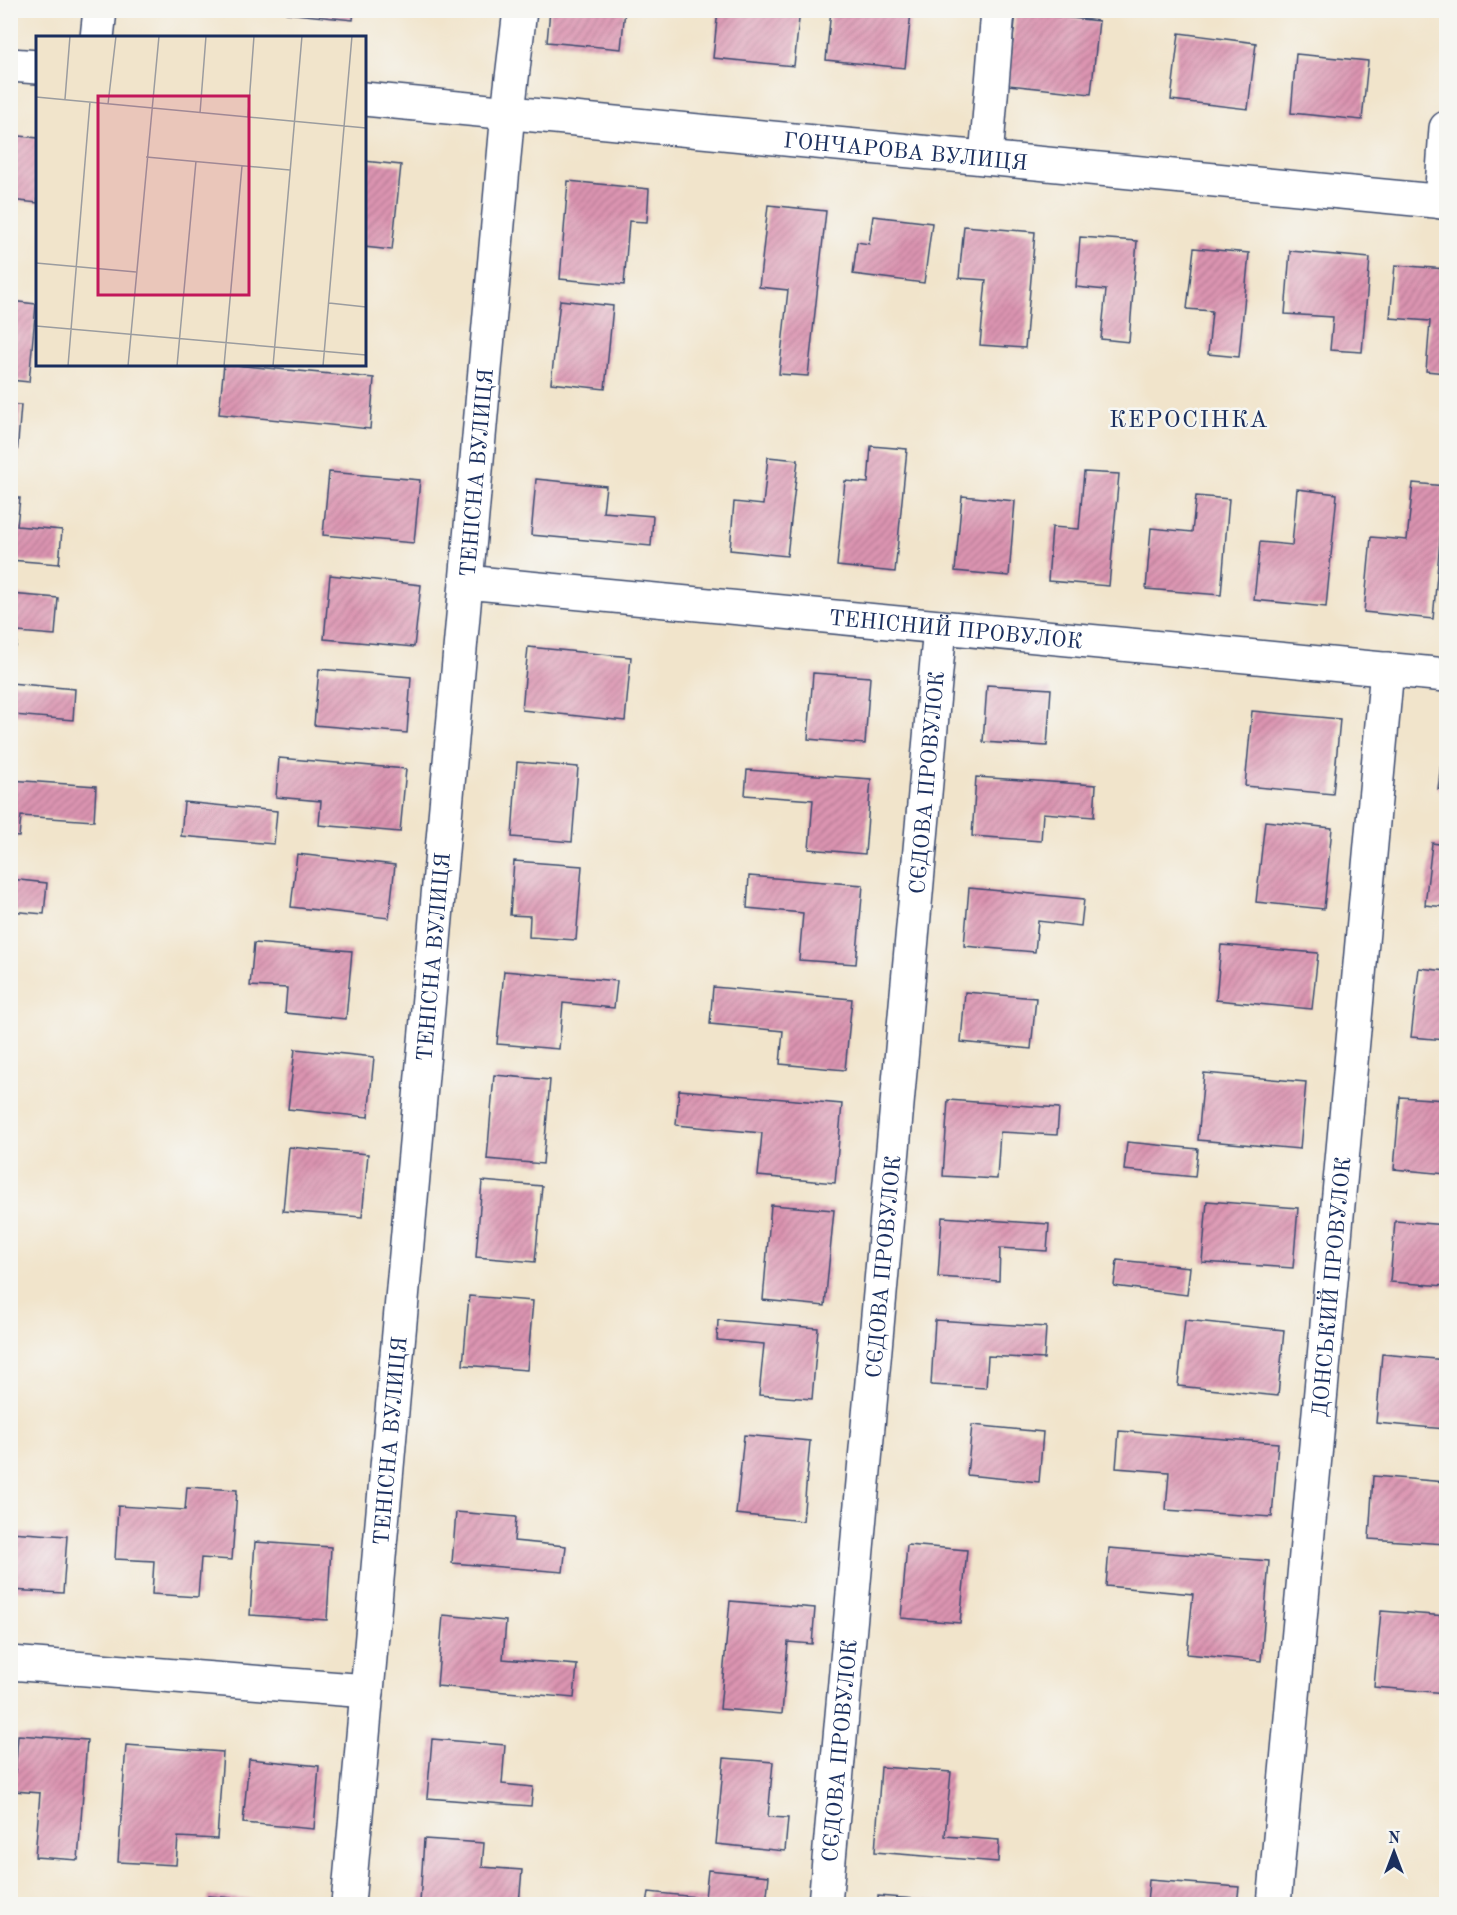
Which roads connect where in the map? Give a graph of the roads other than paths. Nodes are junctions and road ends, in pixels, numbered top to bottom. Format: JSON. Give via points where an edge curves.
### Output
{"nodes":[{"id":1,"x":100,"y":10,"type":"edge"},
{"id":2,"x":520,"y":10,"type":"edge"},
{"id":3,"x":998,"y":10,"type":"edge"},
{"id":4,"x":97,"y":36,"type":"edge"},
{"id":5,"x":10,"y":65,"type":"edge"},
{"id":6,"x":36,"y":67,"type":"edge"},
{"id":7,"x":366,"y":99,"type":"edge"},
{"id":8,"x":508,"y":112,"type":"junction"},
{"id":9,"x":1446,"y":128,"type":"edge"},
{"id":10,"x":986,"y":158,"type":"junction"},
{"id":11,"x":1444,"y":202,"type":"edge"},
{"id":12,"x":466,"y":582,"type":"junction"},
{"id":13,"x":940,"y":627,"type":"junction"},
{"id":14,"x":1387,"y":669,"type":"junction"},
{"id":15,"x":1446,"y":675,"type":"edge"},
{"id":16,"x":10,"y":1663,"type":"edge"},
{"id":17,"x":367,"y":1691,"type":"junction"},
{"id":18,"x":348,"y":1905,"type":"edge"},
{"id":19,"x":825,"y":1905,"type":"edge"},
{"id":20,"x":1274,"y":1905,"type":"edge"}],
"edges":[{"from":1,"to":4,"type":"street"},
{"from":2,"to":8,"type":"street","name":"ТЕНІСНА ВУЛИЦЯ"},
{"from":3,"to":10,"type":"street"},
{"from":5,"to":6,"type":"street"},
{"from":7,"to":8,"type":"street","name":"ГОНЧАРОВА ВУЛИЦЯ"},
{"from":8,"to":10,"type":"street","name":"ГОНЧАРОВА ВУЛИЦЯ"},
{"from":8,"to":12,"type":"street","name":"ТЕНІСНА ВУЛИЦЯ"},
{"from":9,"to":11,"type":"street"},
{"from":10,"to":11,"type":"street","name":"ГОНЧАРОВА ВУЛИЦЯ"},
{"from":12,"to":13,"type":"street","name":"ТЕНІСНИЙ ПРОВУЛОК"},
{"from":12,"to":17,"type":"street","name":"ТЕНІСНА ВУЛИЦЯ"},
{"from":13,"to":14,"type":"street","name":"ТЕНІСНИЙ ПРОВУЛОК"},
{"from":13,"to":19,"type":"street","name":"СЄДОВА ПРОВУЛОК"},
{"from":14,"to":15,"type":"street","name":"ТЕНІСНИЙ ПРОВУЛОК"},
{"from":14,"to":20,"type":"street","name":"ДОНСЬКИЙ ПРОВУЛОК"},
{"from":16,"to":17,"type":"street"},
{"from":17,"to":18,"type":"street","name":"ТЕНІСНА ВУЛИЦЯ"}]}
